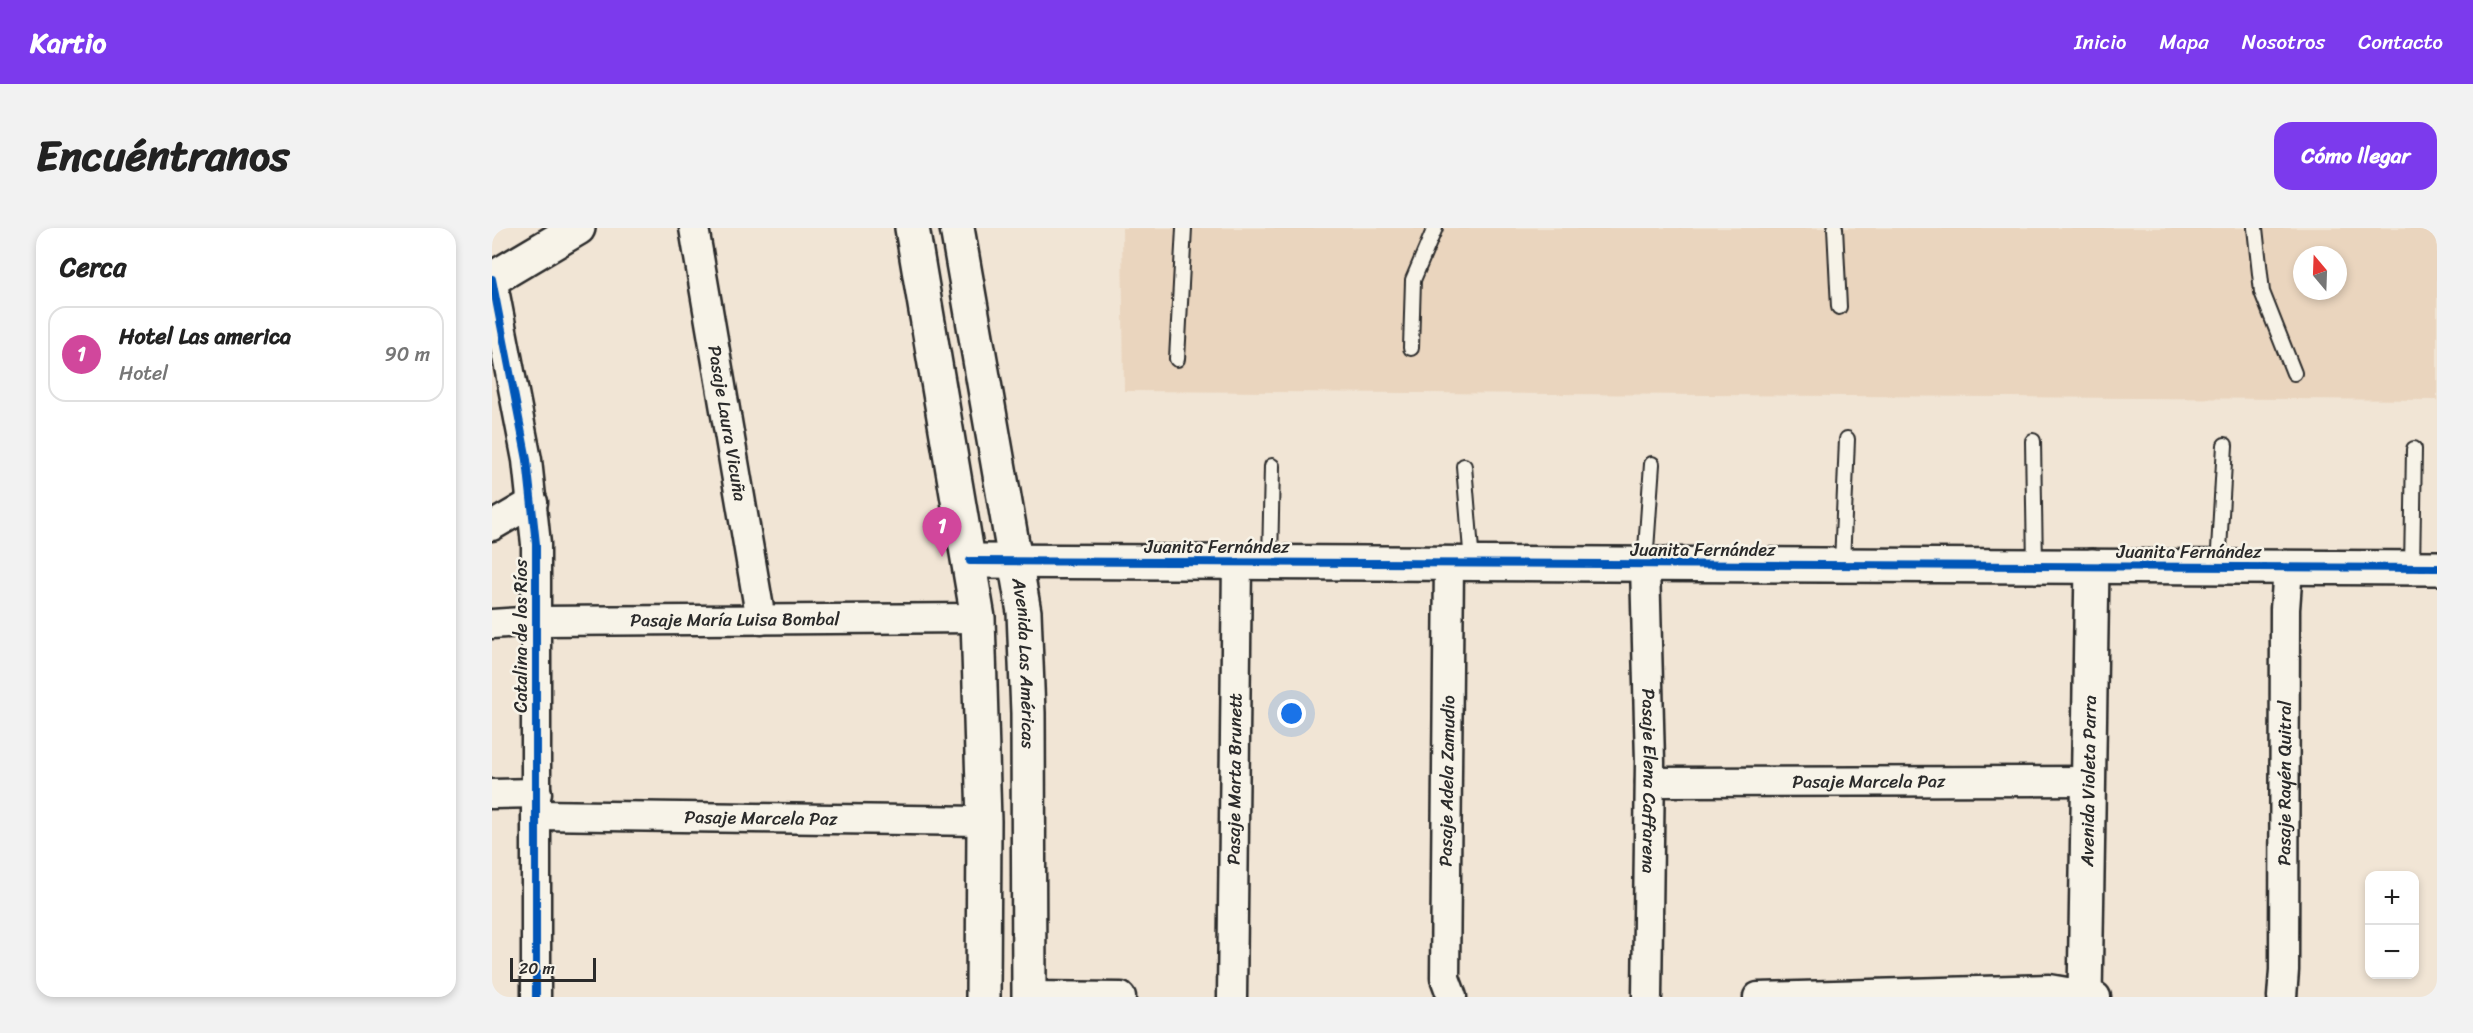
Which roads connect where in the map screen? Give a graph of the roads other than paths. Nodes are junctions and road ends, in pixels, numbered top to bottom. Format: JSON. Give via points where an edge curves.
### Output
{"nodes":[{"id":1,"x":578,"y":228,"type":"edge"},
{"id":2,"x":694,"y":228,"type":"edge"},
{"id":3,"x":912,"y":228,"type":"edge"},
{"id":4,"x":957,"y":228,"type":"edge"},
{"id":5,"x":1184,"y":228,"type":"edge"},
{"id":6,"x":1435,"y":228,"type":"edge"},
{"id":7,"x":1835,"y":228,"type":"edge"},
{"id":8,"x":2255,"y":228,"type":"edge"},
{"id":9,"x":492,"y":279,"type":"edge"},
{"id":10,"x":1839,"y":307,"type":"dead end"},
{"id":11,"x":1411,"y":348,"type":"dead end"},
{"id":12,"x":1177,"y":359,"type":"dead end"},
{"id":13,"x":2294,"y":373,"type":"dead end"},
{"id":14,"x":1847,"y":440,"type":"dead end"},
{"id":15,"x":2033,"y":441,"type":"dead end"},
{"id":16,"x":2225,"y":446,"type":"dead end"},
{"id":17,"x":2414,"y":449,"type":"dead end"},
{"id":18,"x":1652,"y":464,"type":"dead end"},
{"id":19,"x":1464,"y":465,"type":"dead end"},
{"id":20,"x":1272,"y":466,"type":"dead end"},
{"id":21,"x":533,"y":502,"type":"junction"},
{"id":22,"x":492,"y":526,"type":"edge"},
{"id":23,"x":970,"y":561,"type":"junction"},
{"id":24,"x":1016,"y":561,"type":"junction"},
{"id":25,"x":1237,"y":562,"type":"junction"},
{"id":26,"x":1270,"y":562,"type":"junction"},
{"id":27,"x":1460,"y":563,"type":"junction"},
{"id":28,"x":1645,"y":565,"type":"junction"},
{"id":29,"x":1842,"y":565,"type":"junction"},
{"id":30,"x":2035,"y":566,"type":"junction"},
{"id":31,"x":2092,"y":566,"type":"junction"},
{"id":32,"x":2218,"y":567,"type":"junction"},
{"id":33,"x":2288,"y":568,"type":"junction"},
{"id":34,"x":2425,"y":568,"type":"edge"},
{"id":35,"x":978,"y":618,"type":"junction"},
{"id":36,"x":761,"y":620,"type":"junction"},
{"id":37,"x":537,"y":621,"type":"junction"},
{"id":38,"x":492,"y":624,"type":"edge"},
{"id":39,"x":2089,"y":781,"type":"junction"},
{"id":40,"x":1650,"y":782,"type":"junction"},
{"id":41,"x":492,"y":794,"type":"edge"},
{"id":42,"x":537,"y":804,"type":"junction"},
{"id":43,"x":984,"y":821,"type":"junction"},
{"id":44,"x":2089,"y":996,"type":"edge"},
{"id":45,"x":536,"y":997,"type":"edge"},
{"id":46,"x":983,"y":997,"type":"edge"},
{"id":47,"x":1029,"y":997,"type":"edge"},
{"id":48,"x":1121,"y":997,"type":"edge"},
{"id":49,"x":1232,"y":997,"type":"edge"},
{"id":50,"x":1452,"y":997,"type":"edge"},
{"id":51,"x":1647,"y":997,"type":"edge"},
{"id":52,"x":1758,"y":997,"type":"edge"},
{"id":53,"x":2282,"y":997,"type":"edge"}],
"edges":[{"from":1,"to":9,"type":"street"},
{"from":2,"to":36,"type":"street","name":"Pasaje Laura Vicuña"},
{"from":3,"to":23,"type":"street"},
{"from":4,"to":24,"type":"street","name":"Avenida Las Américas"},
{"from":5,"to":12,"type":"lane"},
{"from":6,"to":11,"type":"lane","via":[[1413,280]]},
{"from":7,"to":10,"type":"lane"},
{"from":8,"to":13,"type":"lane","via":[[2262,292]]},
{"from":9,"to":21,"type":"street","name":"Catalina de los Ríos"},
{"from":14,"to":29,"type":"lane"},
{"from":15,"to":30,"type":"lane"},
{"from":16,"to":32,"type":"lane"},
{"from":17,"to":34,"type":"lane"},
{"from":18,"to":28,"type":"lane"},
{"from":19,"to":27,"type":"lane"},
{"from":20,"to":26,"type":"lane"},
{"from":21,"to":22,"type":"street"},
{"from":21,"to":37,"type":"street","name":"Catalina de los Ríos"},
{"from":23,"to":24,"type":"street","name":"Juanita Fernández"},
{"from":23,"to":35,"type":"street"},
{"from":24,"to":25,"type":"street","name":"Juanita Fernández"},
{"from":24,"to":47,"type":"street","name":"Avenida Las Américas","via":[[1027,649]]},
{"from":25,"to":26,"type":"street","name":"Juanita Fernández"},
{"from":25,"to":49,"type":"street","name":"Pasaje Marta Brunett"},
{"from":26,"to":27,"type":"street","name":"Juanita Fernández"},
{"from":27,"to":28,"type":"street","name":"Juanita Fernández"},
{"from":27,"to":50,"type":"street","name":"Pasaje Adela Zamudio","via":[[1445,978]]},
{"from":28,"to":29,"type":"street","name":"Juanita Fernández"},
{"from":28,"to":40,"type":"street","name":"Pasaje Elena Caffarena"},
{"from":29,"to":30,"type":"street","name":"Juanita Fernández"},
{"from":30,"to":31,"type":"street","name":"Juanita Fernández"},
{"from":31,"to":32,"type":"street","name":"Juanita Fernández"},
{"from":31,"to":39,"type":"street","name":"Avenida Violeta Parra"},
{"from":32,"to":33,"type":"street","name":"Juanita Fernández"},
{"from":33,"to":34,"type":"street","name":"Juanita Fernández"},
{"from":33,"to":53,"type":"street","name":"Pasaje Rayén Quitral"},
{"from":35,"to":36,"type":"street","name":"Pasaje María Luisa Bombal"},
{"from":35,"to":43,"type":"street"},
{"from":36,"to":37,"type":"street","name":"Pasaje María Luisa Bombal"},
{"from":37,"to":38,"type":"street","name":"Pasaje María Luisa Bombal"},
{"from":37,"to":42,"type":"street","name":"Catalina de los Ríos"},
{"from":39,"to":40,"type":"street","name":"Pasaje Marcela Paz"},
{"from":39,"to":44,"type":"street","name":"Avenida Violeta Parra"},
{"from":40,"to":51,"type":"street","name":"Pasaje Elena Caffarena"},
{"from":41,"to":42,"type":"street","name":"Pasaje Marcela Paz"},
{"from":42,"to":43,"type":"street","name":"Pasaje Marcela Paz"},
{"from":42,"to":45,"type":"street","name":"Catalina de los Ríos"},
{"from":43,"to":46,"type":"street"},
{"from":44,"to":52,"type":"street","via":[[2049,989]]},
{"from":47,"to":48,"type":"street"}]}
